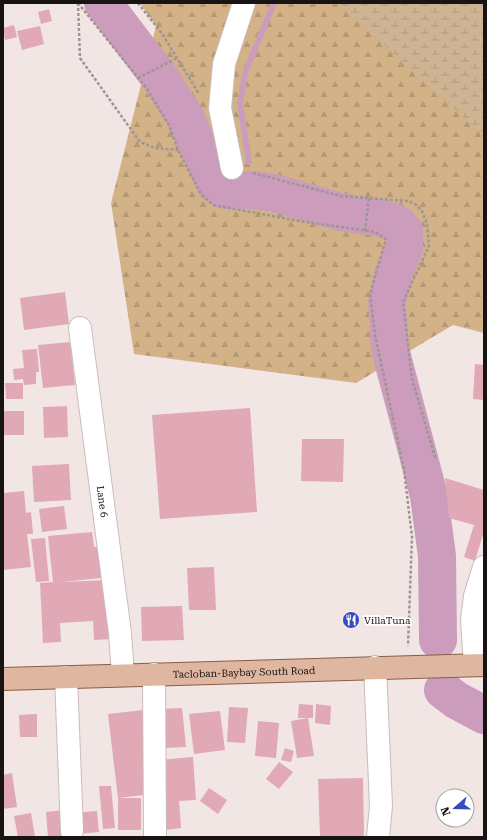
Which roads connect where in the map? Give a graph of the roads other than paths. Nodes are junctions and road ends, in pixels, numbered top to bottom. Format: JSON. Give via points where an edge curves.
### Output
{"nodes":[{"id":1,"x":244,"y":3,"type":"edge"},
{"id":2,"x":232,"y":168,"type":"road end"},
{"id":3,"x":80,"y":328,"type":"dead end"},
{"id":4,"x":484,"y":567,"type":"edge"},
{"id":5,"x":479,"y":665,"type":"edge"},
{"id":6,"x":375,"y":667,"type":"junction"},
{"id":7,"x":154,"y":674,"type":"junction"},
{"id":8,"x":123,"y":676,"type":"junction"},
{"id":9,"x":66,"y":678,"type":"junction"},
{"id":10,"x":3,"y":679,"type":"edge"},
{"id":11,"x":72,"y":831,"type":"dead end"},
{"id":12,"x":155,"y":837,"type":"edge"},
{"id":13,"x":378,"y":837,"type":"edge"}],
"edges":[{"from":1,"to":2,"type":"street","via":[[224,64],[220,108]]},
{"from":3,"to":8,"type":"street","name":"Lane 6","via":[[120,634]]},
{"from":4,"to":5,"type":"street","via":[[475,596],[472,620]]},
{"from":5,"to":6,"type":"main road","name":"Tacloban-Baybay South Road"},
{"from":6,"to":7,"type":"main road","name":"Tacloban-Baybay South Road"},
{"from":6,"to":13,"type":"street","via":[[381,806]]},
{"from":7,"to":8,"type":"main road","name":"Tacloban-Baybay South Road"},
{"from":7,"to":12,"type":"street"},
{"from":8,"to":9,"type":"main road","name":"Tacloban-Baybay South Road"},
{"from":9,"to":10,"type":"main road","name":"Tacloban-Baybay South Road"},
{"from":9,"to":11,"type":"street"}]}
